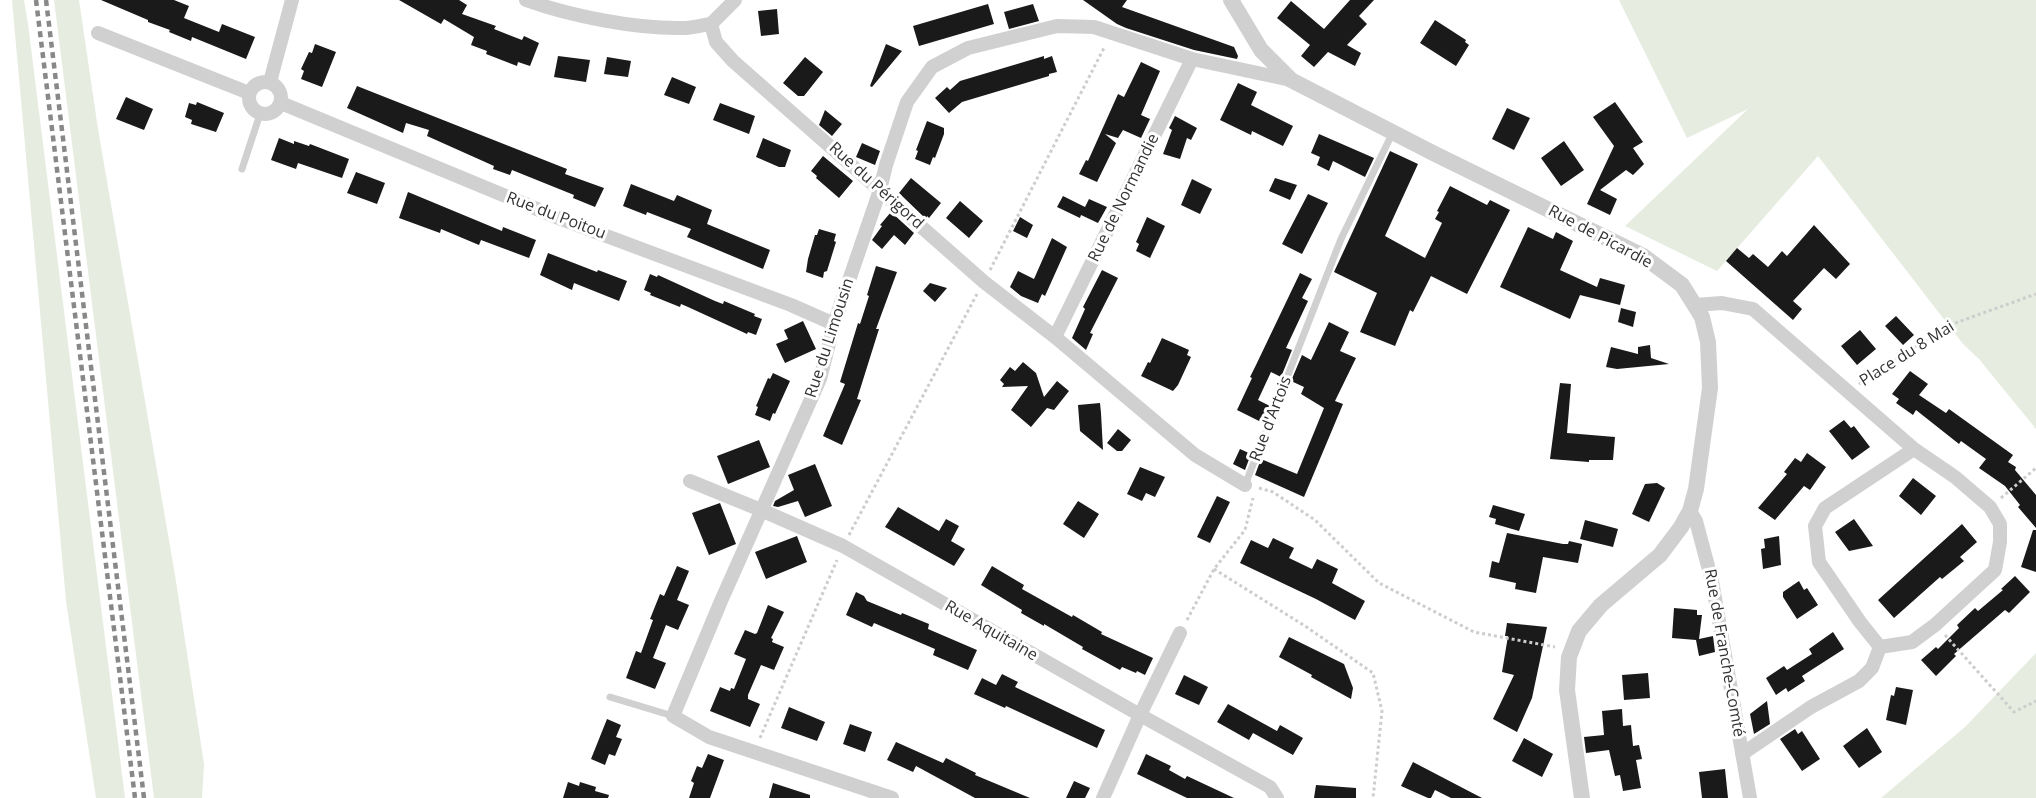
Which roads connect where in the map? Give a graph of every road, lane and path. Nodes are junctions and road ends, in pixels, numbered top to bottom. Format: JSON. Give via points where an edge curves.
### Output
{"nodes":[{"id":1,"x":292,"y":0,"type":"edge"},
{"id":2,"x":526,"y":0,"type":"edge"},
{"id":3,"x":735,"y":0,"type":"edge"},
{"id":4,"x":1231,"y":0,"type":"edge"},
{"id":5,"x":711,"y":24,"type":"junction"},
{"id":6,"x":98,"y":33,"type":"dead end"},
{"id":7,"x":1112,"y":33,"type":"junction"},
{"id":8,"x":1192,"y":59,"type":"junction"},
{"id":9,"x":1291,"y":80,"type":"junction"},
{"id":10,"x":270,"y":82,"type":"junction"},
{"id":11,"x":249,"y":93,"type":"junction"},
{"id":12,"x":281,"y":103,"type":"junction"},
{"id":13,"x":260,"y":114,"type":"junction"},
{"id":14,"x":1393,"y":132,"type":"junction"},
{"id":15,"x":242,"y":169,"type":"dead end"},
{"id":16,"x":880,"y":190,"type":"junction"},
{"id":17,"x":984,"y":282,"type":"junction"},
{"id":18,"x":2036,"y":294,"type":"edge"},
{"id":19,"x":1695,"y":305,"type":"junction"},
{"id":20,"x":834,"y":324,"type":"junction"},
{"id":21,"x":1055,"y":337,"type":"junction"},
{"id":22,"x":1848,"y":393,"type":"junction"},
{"id":23,"x":1914,"y":448,"type":"junction"},
{"id":24,"x":2036,"y":468,"type":"edge"},
{"id":25,"x":690,"y":481,"type":"dead end"},
{"id":26,"x":1250,"y":486,"type":"junction"},
{"id":27,"x":1990,"y":507,"type":"junction"},
{"id":28,"x":761,"y":510,"type":"junction"},
{"id":29,"x":1690,"y":511,"type":"junction"},
{"id":30,"x":843,"y":546,"type":"junction"},
{"id":31,"x":1214,"y":569,"type":"junction"},
{"id":32,"x":1935,"y":625,"type":"junction"},
{"id":33,"x":1180,"y":633,"type":"joint"},
{"id":34,"x":1880,"y":647,"type":"junction"},
{"id":35,"x":1572,"y":650,"type":"junction"},
{"id":36,"x":610,"y":697,"type":"dead end"},
{"id":37,"x":2036,"y":701,"type":"edge"},
{"id":38,"x":1140,"y":715,"type":"junction"},
{"id":39,"x":674,"y":716,"type":"junction"},
{"id":40,"x":753,"y":753,"type":"junction"},
{"id":41,"x":1742,"y":754,"type":"junction"},
{"id":42,"x":892,"y":798,"type":"edge"},
{"id":43,"x":1103,"y":798,"type":"edge"},
{"id":44,"x":1277,"y":798,"type":"edge"},
{"id":45,"x":1373,"y":798,"type":"edge"},
{"id":46,"x":1582,"y":798,"type":"edge"},
{"id":47,"x":1750,"y":798,"type":"edge"}],
"edges":[{"from":1,"to":10,"type":"street"},
{"from":2,"to":5,"type":"street","via":[[554,10],[635,24],[684,28]]},
{"from":3,"to":5,"type":"street"},
{"from":4,"to":9,"type":"street","name":"Rue de Picardie","via":[[1262,50]]},
{"from":5,"to":16,"type":"street","name":"Rue du Périgord","via":[[716,42],[733,61]]},
{"from":6,"to":11,"type":"street"},
{"from":7,"to":8,"type":"street","name":"Rue du Limousin"},
{"from":7,"to":16,"type":"street","name":"Rue du Limousin","via":[[1094,27],[1058,26],[969,48],[932,67],[907,102]]},
{"from":7,"to":17,"type":"path"},
{"from":8,"to":9,"type":"street","name":"Rue du Limousin"},
{"from":8,"to":21,"type":"street","name":"Rue de Normandie"},
{"from":9,"to":14,"type":"street","name":"Rue de Picardie"},
{"from":10,"to":11,"type":"street","via":[[258,83]]},
{"from":10,"to":12,"type":"street","via":[[280,91]]},
{"from":11,"to":13,"type":"street","via":[[251,107]]},
{"from":12,"to":13,"type":"street","via":[[272,113]]},
{"from":12,"to":20,"type":"street","name":"Rue du Poitou","via":[[561,219]]},
{"from":13,"to":15,"type":"lane"},
{"from":14,"to":19,"type":"street","name":"Rue de Picardie","via":[[1643,256],[1682,285]]},
{"from":14,"to":26,"type":"lane","name":"Rue d'Artois","via":[[1341,239]]},
{"from":16,"to":17,"type":"street","name":"Rue du Périgord"},
{"from":16,"to":20,"type":"street","name":"Rue du Limousin"},
{"from":17,"to":21,"type":"street","name":"Rue du Périgord"},
{"from":17,"to":30,"type":"path"},
{"from":18,"to":22,"type":"path","name":"Place du 8 Mai","via":[[1947,326]]},
{"from":19,"to":22,"type":"street","via":[[1722,303],[1753,309]]},
{"from":19,"to":29,"type":"street","name":"Rue de Picardie","via":[[1708,342],[1710,388]]},
{"from":20,"to":28,"type":"street","name":"Rue du Limousin","via":[[820,379]]},
{"from":21,"to":26,"type":"street","name":"Rue d'Artois","via":[[1194,455]]},
{"from":22,"to":23,"type":"street"},
{"from":23,"to":27,"type":"street"},
{"from":23,"to":34,"type":"street","via":[[1825,508],[1815,526],[1819,562]]},
{"from":24,"to":27,"type":"path"},
{"from":25,"to":28,"type":"street","name":"Rue Aquitaine"},
{"from":26,"to":31,"type":"path","via":[[1245,530]]},
{"from":26,"to":35,"type":"path","via":[[1273,492],[1315,520],[1379,583],[1463,627]]},
{"from":27,"to":32,"type":"street","via":[[2000,524],[1995,570]]},
{"from":28,"to":30,"type":"street","name":"Rue Aquitaine"},
{"from":28,"to":39,"type":"street","name":"Rue du Limousin"},
{"from":29,"to":35,"type":"street","name":"Rue de Picardie","via":[[1660,555],[1601,605],[1579,631]]},
{"from":29,"to":41,"type":"street","name":"Rue de Franche-Comté","via":[[1712,581]]},
{"from":30,"to":38,"type":"street","name":"Rue Aquitaine"},
{"from":30,"to":40,"type":"path"},
{"from":31,"to":33,"type":"path"},
{"from":31,"to":45,"type":"path","via":[[1373,673],[1382,711]]},
{"from":32,"to":34,"type":"street","via":[[1911,642]]},
{"from":32,"to":37,"type":"path","via":[[2014,712]]},
{"from":33,"to":38,"type":"street"},
{"from":34,"to":41,"type":"street","via":[[1872,668],[1859,681],[1811,707]]},
{"from":35,"to":46,"type":"street","name":"Rue de Picardie","via":[[1567,690]]},
{"from":36,"to":39,"type":"lane"},
{"from":38,"to":43,"type":"street"},
{"from":38,"to":44,"type":"street","name":"Rue Aquitaine","via":[[1270,787]]},
{"from":39,"to":40,"type":"street","via":[[709,737]]},
{"from":40,"to":42,"type":"street"},
{"from":41,"to":47,"type":"street","name":"Rue de Franche-Comté"}]}
